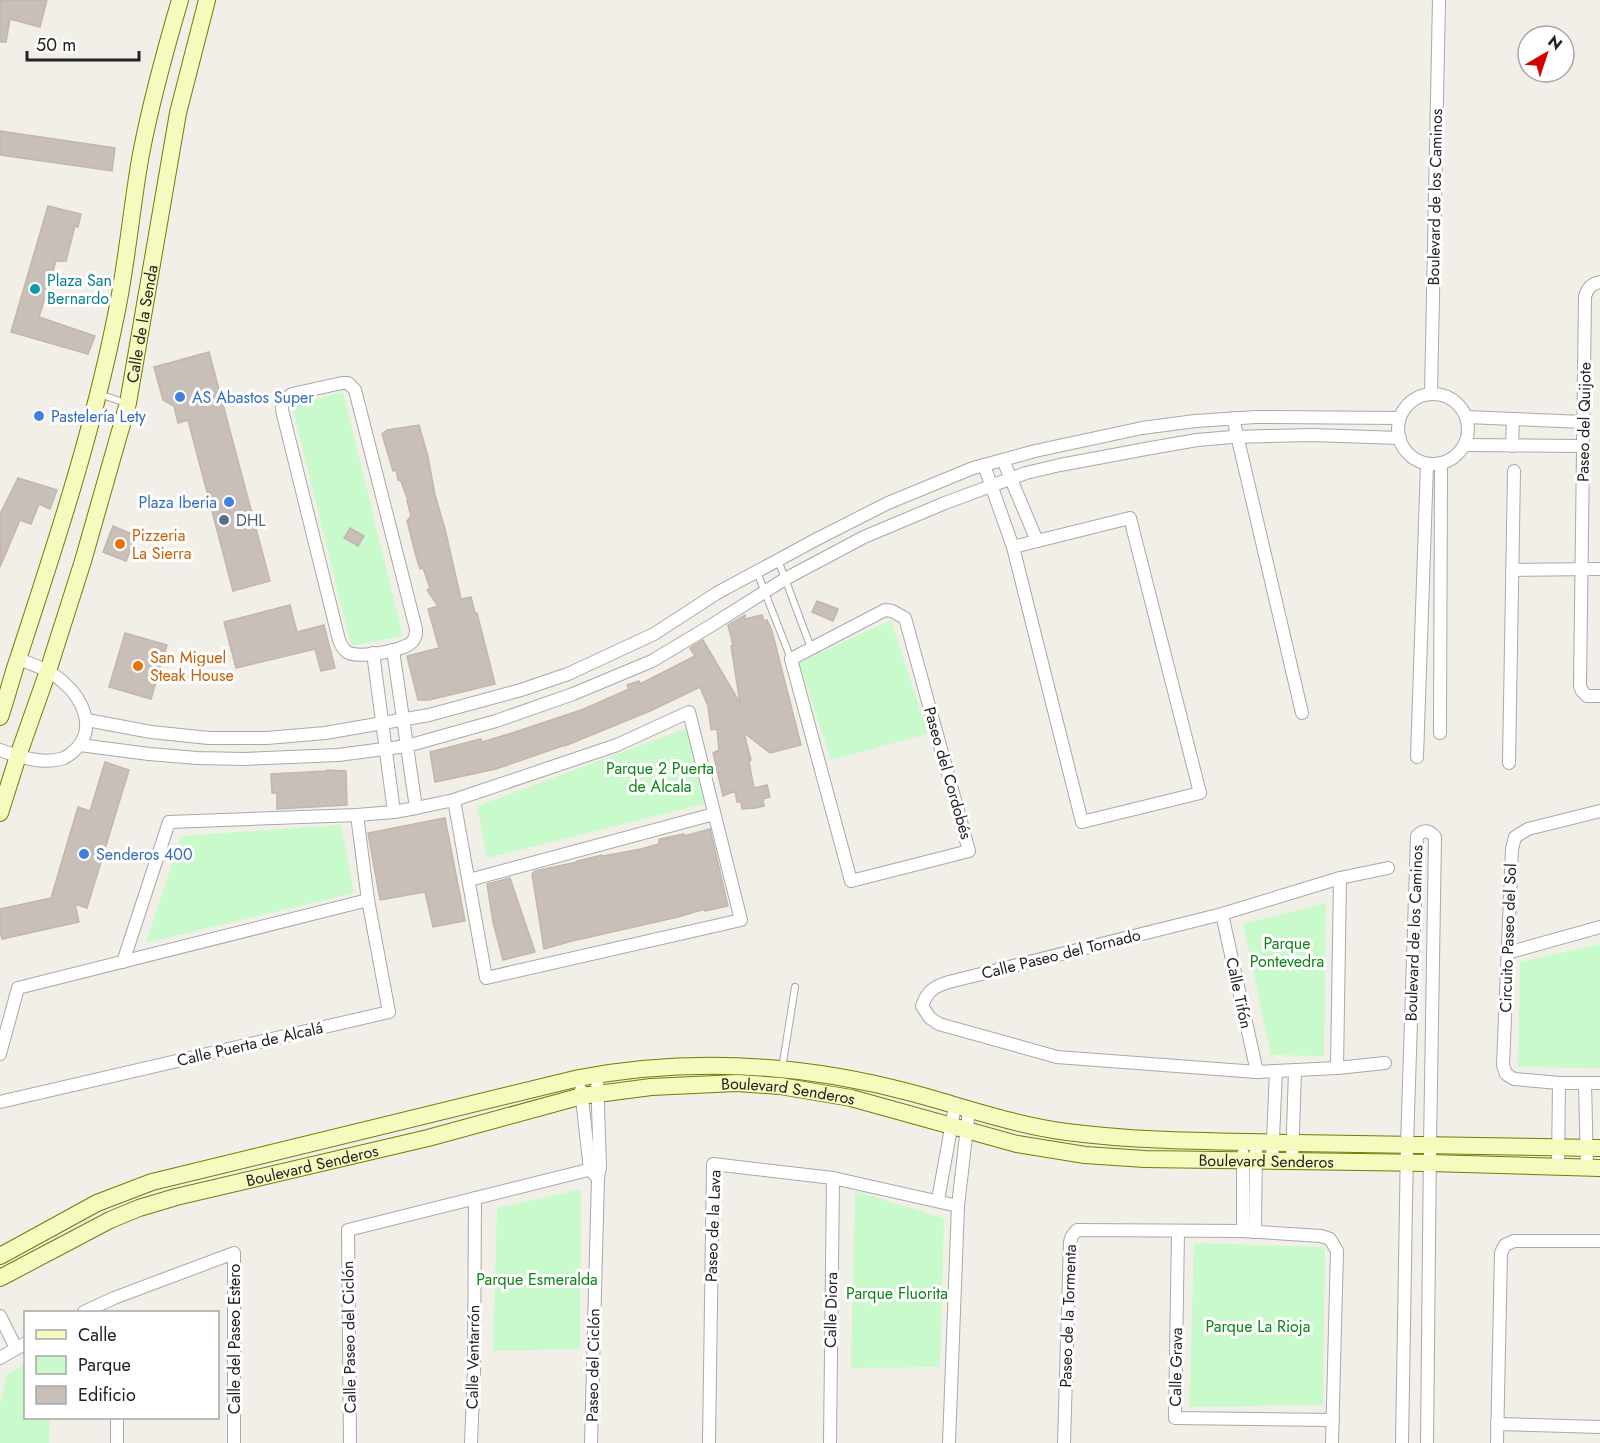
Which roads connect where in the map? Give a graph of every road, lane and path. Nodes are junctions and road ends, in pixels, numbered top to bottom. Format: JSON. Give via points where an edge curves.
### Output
{"nodes":[{"id":1,"x":1439,"y":0,"type":"edge"},
{"id":2,"x":180,"y":1,"type":"edge"},
{"id":3,"x":206,"y":4,"type":"edge"},
{"id":4,"x":1600,"y":282,"type":"edge"},
{"id":5,"x":98,"y":394,"type":"junction"},
{"id":6,"x":1431,"y":394,"type":"junction"},
{"id":7,"x":128,"y":403,"type":"junction"},
{"id":8,"x":1466,"y":417,"type":"junction"},
{"id":9,"x":1233,"y":418,"type":"junction"},
{"id":10,"x":1400,"y":418,"type":"junction"},
{"id":11,"x":1513,"y":419,"type":"junction"},
{"id":12,"x":1584,"y":422,"type":"junction"},
{"id":13,"x":1237,"y":436,"type":"junction"},
{"id":14,"x":1400,"y":438,"type":"junction"},
{"id":15,"x":1464,"y":445,"type":"junction"},
{"id":16,"x":1512,"y":446,"type":"junction"},
{"id":17,"x":1583,"y":446,"type":"junction"},
{"id":18,"x":1003,"y":460,"type":"junction"},
{"id":19,"x":1441,"y":463,"type":"junction"},
{"id":20,"x":1426,"y":464,"type":"junction"},
{"id":21,"x":984,"y":465,"type":"junction"},
{"id":22,"x":1514,"y":471,"type":"dead end"},
{"id":23,"x":1011,"y":478,"type":"junction"},
{"id":24,"x":991,"y":485,"type":"junction"},
{"id":25,"x":1037,"y":541,"type":"junction"},
{"id":26,"x":1013,"y":547,"type":"junction"},
{"id":27,"x":778,"y":560,"type":"junction"},
{"id":28,"x":1600,"y":569,"type":"edge"},
{"id":29,"x":1512,"y":570,"type":"junction"},
{"id":30,"x":1582,"y":570,"type":"junction"},
{"id":31,"x":756,"y":571,"type":"junction"},
{"id":32,"x":785,"y":579,"type":"junction"},
{"id":33,"x":765,"y":591,"type":"junction"},
{"id":34,"x":811,"y":648,"type":"junction"},
{"id":35,"x":393,"y":650,"type":"junction"},
{"id":36,"x":373,"y":653,"type":"junction"},
{"id":37,"x":18,"y":659,"type":"junction"},
{"id":38,"x":791,"y":659,"type":"junction"},
{"id":39,"x":48,"y":671,"type":"junction"},
{"id":40,"x":1600,"y":696,"type":"edge"},
{"id":41,"x":1302,"y":713,"type":"dead end"},
{"id":42,"x":0,"y":717,"type":"edge"},
{"id":43,"x":87,"y":720,"type":"junction"},
{"id":44,"x":403,"y":720,"type":"junction"},
{"id":45,"x":382,"y":724,"type":"junction"},
{"id":46,"x":151,"y":732,"type":"junction"},
{"id":47,"x":1440,"y":733,"type":"dead end"},
{"id":48,"x":80,"y":745,"type":"junction"},
{"id":49,"x":407,"y":746,"type":"junction"},
{"id":50,"x":386,"y":749,"type":"junction"},
{"id":51,"x":0,"y":750,"type":"edge"},
{"id":52,"x":149,"y":754,"type":"junction"},
{"id":53,"x":18,"y":756,"type":"junction"},
{"id":54,"x":1417,"y":757,"type":"dead end"},
{"id":55,"x":1509,"y":763,"type":"dead end"},
{"id":56,"x":5,"y":781,"type":"edge"},
{"id":57,"x":454,"y":800,"type":"junction"},
{"id":58,"x":1,"y":804,"type":"edge"},
{"id":59,"x":416,"y":808,"type":"junction"},
{"id":60,"x":1600,"y":811,"type":"edge"},
{"id":61,"x":394,"y":812,"type":"junction"},
{"id":62,"x":357,"y":814,"type":"junction"},
{"id":63,"x":714,"y":814,"type":"junction"},
{"id":64,"x":1388,"y":868,"type":"dead end"},
{"id":65,"x":1340,"y":878,"type":"junction"},
{"id":66,"x":469,"y":880,"type":"junction"},
{"id":67,"x":368,"y":900,"type":"junction"},
{"id":68,"x":1222,"y":914,"type":"junction"},
{"id":69,"x":1600,"y":927,"type":"edge"},
{"id":70,"x":1507,"y":953,"type":"junction"},
{"id":71,"x":123,"y":962,"type":"junction"},
{"id":72,"x":795,"y":987,"type":"dead end"},
{"id":73,"x":0,"y":1054,"type":"edge"},
{"id":74,"x":1385,"y":1063,"type":"dead end"},
{"id":75,"x":1337,"y":1068,"type":"junction"},
{"id":76,"x":636,"y":1069,"type":"junction"},
{"id":77,"x":782,"y":1069,"type":"junction"},
{"id":78,"x":1276,"y":1071,"type":"junction"},
{"id":79,"x":1295,"y":1071,"type":"junction"},
{"id":80,"x":1257,"y":1072,"type":"junction"},
{"id":81,"x":597,"y":1075,"type":"junction"},
{"id":82,"x":579,"y":1078,"type":"junction"},
{"id":83,"x":1559,"y":1083,"type":"junction"},
{"id":84,"x":1585,"y":1083,"type":"junction"},
{"id":85,"x":1600,"y":1083,"type":"edge"},
{"id":86,"x":780,"y":1086,"type":"junction"},
{"id":87,"x":636,"y":1088,"type":"junction"},
{"id":88,"x":589,"y":1095,"type":"junction"},
{"id":89,"x":0,"y":1102,"type":"edge"},
{"id":90,"x":962,"y":1108,"type":"junction"},
{"id":91,"x":959,"y":1128,"type":"junction"},
{"id":92,"x":1257,"y":1142,"type":"junction"},
{"id":93,"x":1293,"y":1143,"type":"junction"},
{"id":94,"x":1407,"y":1145,"type":"junction"},
{"id":95,"x":1430,"y":1146,"type":"junction"},
{"id":96,"x":1558,"y":1147,"type":"junction"},
{"id":97,"x":1593,"y":1148,"type":"edge"},
{"id":98,"x":1257,"y":1161,"type":"junction"},
{"id":99,"x":1292,"y":1161,"type":"junction"},
{"id":100,"x":1407,"y":1163,"type":"junction"},
{"id":101,"x":1430,"y":1163,"type":"junction"},
{"id":102,"x":232,"y":1164,"type":"junction"},
{"id":103,"x":1558,"y":1168,"type":"junction"},
{"id":104,"x":1593,"y":1168,"type":"edge"},
{"id":105,"x":596,"y":1172,"type":"junction"},
{"id":106,"x":833,"y":1178,"type":"junction"},
{"id":107,"x":236,"y":1184,"type":"junction"},
{"id":108,"x":475,"y":1198,"type":"junction"},
{"id":109,"x":938,"y":1200,"type":"junction"},
{"id":110,"x":958,"y":1206,"type":"junction"},
{"id":111,"x":1178,"y":1231,"type":"junction"},
{"id":112,"x":1249,"y":1231,"type":"junction"},
{"id":113,"x":1600,"y":1241,"type":"edge"},
{"id":114,"x":0,"y":1256,"type":"edge"},
{"id":115,"x":0,"y":1278,"type":"edge"},
{"id":116,"x":114,"y":1298,"type":"junction"},
{"id":117,"x":86,"y":1311,"type":"edge"},
{"id":118,"x":114,"y":1311,"type":"edge"},
{"id":119,"x":0,"y":1316,"type":"edge"},
{"id":120,"x":21,"y":1346,"type":"edge"},
{"id":121,"x":0,"y":1358,"type":"edge"},
{"id":122,"x":117,"y":1419,"type":"edge"},
{"id":123,"x":1333,"y":1420,"type":"junction"},
{"id":124,"x":1497,"y":1424,"type":"junction"},
{"id":125,"x":1600,"y":1427,"type":"edge"},
{"id":126,"x":117,"y":1443,"type":"edge"},
{"id":127,"x":234,"y":1443,"type":"edge"},
{"id":128,"x":350,"y":1443,"type":"edge"},
{"id":129,"x":471,"y":1443,"type":"edge"},
{"id":130,"x":591,"y":1443,"type":"edge"},
{"id":131,"x":709,"y":1443,"type":"edge"},
{"id":132,"x":830,"y":1443,"type":"edge"},
{"id":133,"x":949,"y":1443,"type":"edge"},
{"id":134,"x":1064,"y":1443,"type":"edge"},
{"id":135,"x":1332,"y":1443,"type":"edge"},
{"id":136,"x":1402,"y":1443,"type":"edge"},
{"id":137,"x":1427,"y":1443,"type":"edge"},
{"id":138,"x":1497,"y":1443,"type":"edge"}],
"edges":[{"from":1,"to":6,"type":"street","name":"Boulevard de los Caminos"},
{"from":2,"to":3,"type":"main road"},
{"from":2,"to":5,"type":"main road","name":"Calle de la Senda","via":[[151,105],[116,319]]},
{"from":3,"to":7,"type":"main road","name":"Calle de la Senda","via":[[178,113]]},
{"from":4,"to":12,"type":"street","name":"Paseo del Quijote","via":[[1588,288],[1585,296]]},
{"from":5,"to":7,"type":"lane"},
{"from":5,"to":37,"type":"main road","name":"Calle de la Senda"},
{"from":6,"to":8,"type":"street","via":[[1446,396],[1458,404]]},
{"from":6,"to":10,"type":"street","via":[[1415,398]]},
{"from":7,"to":39,"type":"main road","name":"Calle de la Senda"},
{"from":8,"to":11,"type":"street"},
{"from":8,"to":15,"type":"street"},
{"from":9,"to":10,"type":"street"},
{"from":9,"to":13,"type":"street"},
{"from":9,"to":18,"type":"street","via":[[1142,428]]},
{"from":10,"to":14,"type":"street"},
{"from":11,"to":12,"type":"street"},
{"from":11,"to":16,"type":"street"},
{"from":12,"to":17,"type":"street","name":"Paseo del Quijote"},
{"from":13,"to":14,"type":"street"},
{"from":13,"to":23,"type":"street","via":[[1151,448]]},
{"from":13,"to":41,"type":"street"},
{"from":14,"to":20,"type":"street","via":[[1411,456]]},
{"from":15,"to":16,"type":"street"},
{"from":15,"to":19,"type":"street"},
{"from":16,"to":17,"type":"street"},
{"from":17,"to":30,"type":"street","name":"Paseo del Quijote"},
{"from":18,"to":21,"type":"street"},
{"from":18,"to":23,"type":"street"},
{"from":19,"to":20,"type":"street"},
{"from":19,"to":47,"type":"street"},
{"from":20,"to":54,"type":"street"},
{"from":21,"to":24,"type":"street"},
{"from":21,"to":27,"type":"street","via":[[888,504]]},
{"from":22,"to":29,"type":"street"},
{"from":23,"to":24,"type":"street"},
{"from":23,"to":25,"type":"street"},
{"from":24,"to":26,"type":"street"},
{"from":24,"to":32,"type":"street","via":[[864,537]]},
{"from":25,"to":26,"type":"street"},
{"from":25,"to":26,"type":"street","via":[[1130,518],[1200,793],[1082,822]]},
{"from":27,"to":31,"type":"street"},
{"from":27,"to":32,"type":"lane"},
{"from":28,"to":30,"type":"street"},
{"from":29,"to":30,"type":"street"},
{"from":29,"to":55,"type":"street"},
{"from":30,"to":40,"type":"street","name":"Paseo del Quijote","via":[[1580,686],[1587,696]]},
{"from":31,"to":33,"type":"lane"},
{"from":31,"to":44,"type":"street","via":[[654,634],[568,675]]},
{"from":32,"to":33,"type":"street"},
{"from":32,"to":34,"type":"lane"},
{"from":33,"to":38,"type":"lane"},
{"from":33,"to":49,"type":"street","via":[[652,661],[562,698]]},
{"from":34,"to":38,"type":"street","name":"Paseo del Cordobés"},
{"from":34,"to":38,"type":"street","name":"Paseo del Cordobés","via":[[885,610],[904,618],[969,851],[851,881]]},
{"from":35,"to":36,"type":"street"},
{"from":35,"to":36,"type":"street","via":[[410,644],[416,629],[355,390],[342,383],[292,394],[282,404],[282,411],[339,640],[347,652]]},
{"from":35,"to":44,"type":"street"},
{"from":36,"to":45,"type":"street"},
{"from":37,"to":39,"type":"street"},
{"from":37,"to":42,"type":"main road","name":"Calle de la Senda"},
{"from":39,"to":43,"type":"street","via":[[72,691]]},
{"from":39,"to":53,"type":"main road","name":"Calle de la Senda"},
{"from":43,"to":46,"type":"street"},
{"from":43,"to":48,"type":"street"},
{"from":44,"to":45,"type":"street"},
{"from":44,"to":49,"type":"street"},
{"from":45,"to":46,"type":"street","via":[[267,738]]},
{"from":45,"to":50,"type":"street"},
{"from":46,"to":52,"type":"street"},
{"from":48,"to":52,"type":"street"},
{"from":48,"to":53,"type":"street","via":[[62,759]]},
{"from":49,"to":50,"type":"street"},
{"from":49,"to":59,"type":"street"},
{"from":50,"to":52,"type":"street","via":[[279,758]]},
{"from":50,"to":61,"type":"street"},
{"from":51,"to":53,"type":"street"},
{"from":53,"to":56,"type":"main road","name":"Calle de la Senda"},
{"from":56,"to":58,"type":"main road","name":"Calle de la Senda"},
{"from":57,"to":59,"type":"street"},
{"from":57,"to":63,"type":"street","via":[[617,745],[689,712]]},
{"from":57,"to":66,"type":"street"},
{"from":59,"to":61,"type":"street"},
{"from":60,"to":70,"type":"street","name":"Circuito Paseo del Sol","via":[[1528,829],[1515,837]]},
{"from":61,"to":62,"type":"street"},
{"from":62,"to":67,"type":"street","name":"Calle Puerta de Alcalá"},
{"from":62,"to":71,"type":"street","via":[[169,822]]},
{"from":63,"to":66,"type":"street"},
{"from":63,"to":66,"type":"street","via":[[741,920],[486,978]]},
{"from":64,"to":65,"type":"street","name":"Calle Paseo del Tornado"},
{"from":65,"to":68,"type":"street","name":"Calle Paseo del Tornado"},
{"from":65,"to":75,"type":"street"},
{"from":67,"to":71,"type":"street"},
{"from":67,"to":89,"type":"street","name":"Calle Puerta de Alcalá","via":[[389,1012]]},
{"from":68,"to":80,"type":"street","name":"Calle Tifón"},
{"from":68,"to":80,"type":"street","name":"Calle Paseo del Tornado","via":[[949,982],[928,992],[922,1006],[939,1024],[1057,1057]]},
{"from":69,"to":70,"type":"street"},
{"from":70,"to":83,"type":"street","name":"Circuito Paseo del Sol","via":[[1503,1065],[1506,1074],[1514,1079]]},
{"from":71,"to":73,"type":"street","via":[[18,988]]},
{"from":72,"to":77,"type":"lane"},
{"from":74,"to":75,"type":"street","name":"Calle Paseo del Tornado"},
{"from":75,"to":79,"type":"street","name":"Calle Paseo del Tornado"},
{"from":76,"to":77,"type":"main road","name":"Boulevard Senderos","via":[[687,1065]]},
{"from":76,"to":81,"type":"main road","name":"Boulevard Senderos"},
{"from":76,"to":87,"type":"main road"},
{"from":77,"to":86,"type":"lane"},
{"from":77,"to":90,"type":"main road","name":"Boulevard Senderos","via":[[843,1077]]},
{"from":78,"to":79,"type":"street","name":"Calle Paseo del Tornado"},
{"from":78,"to":80,"type":"street","name":"Calle Paseo del Tornado"},
{"from":78,"to":92,"type":"street"},
{"from":79,"to":93,"type":"street"},
{"from":81,"to":82,"type":"main road","name":"Boulevard Senderos"},
{"from":81,"to":88,"type":"street","name":"Paseo del Ciclón"},
{"from":82,"to":88,"type":"street","name":"Paseo del Ciclón"},
{"from":82,"to":102,"type":"main road","name":"Boulevard Senderos"},
{"from":83,"to":84,"type":"street","name":"Circuito Paseo del Sol"},
{"from":83,"to":96,"type":"street"},
{"from":84,"to":85,"type":"street","name":"Circuito Paseo del Sol"},
{"from":84,"to":97,"type":"street"},
{"from":86,"to":87,"type":"main road","name":"Boulevard Senderos","via":[[737,1083]]},
{"from":86,"to":91,"type":"main road","name":"Boulevard Senderos","via":[[851,1098]]},
{"from":87,"to":88,"type":"main road","name":"Boulevard Senderos"},
{"from":88,"to":105,"type":"street","name":"Paseo del Ciclón"},
{"from":88,"to":107,"type":"main road","name":"Boulevard Senderos"},
{"from":90,"to":91,"type":"street"},
{"from":90,"to":92,"type":"main road","name":"Boulevard Senderos","via":[[1065,1132]]},
{"from":91,"to":98,"type":"main road","name":"Boulevard Senderos","via":[[1017,1144],[1085,1155]]},
{"from":91,"to":109,"type":"street"},
{"from":91,"to":110,"type":"street"},
{"from":92,"to":93,"type":"main road","name":"Boulevard Senderos"},
{"from":92,"to":98,"type":"street"},
{"from":92,"to":98,"type":"street"},
{"from":93,"to":94,"type":"main road","name":"Boulevard Senderos"},
{"from":93,"to":99,"type":"street"},
{"from":94,"to":95,"type":"main road","name":"Boulevard Senderos"},
{"from":94,"to":95,"type":"street","name":"Boulevard de los Caminos","via":[[1417,836],[1426,831],[1435,837]]},
{"from":94,"to":100,"type":"street","name":"Boulevard de los Caminos"},
{"from":95,"to":96,"type":"main road","name":"Boulevard Senderos"},
{"from":95,"to":101,"type":"street","name":"Boulevard de los Caminos"},
{"from":96,"to":97,"type":"main road","name":"Boulevard Senderos"},
{"from":96,"to":103,"type":"street"},
{"from":97,"to":104,"type":"street"},
{"from":98,"to":99,"type":"main road","name":"Boulevard Senderos"},
{"from":98,"to":112,"type":"street"},
{"from":99,"to":100,"type":"main road","name":"Boulevard Senderos"},
{"from":100,"to":101,"type":"main road","name":"Boulevard Senderos"},
{"from":100,"to":136,"type":"street","name":"Boulevard de los Caminos"},
{"from":101,"to":103,"type":"main road","name":"Boulevard Senderos"},
{"from":101,"to":137,"type":"street","name":"Boulevard de los Caminos"},
{"from":102,"to":107,"type":"main road"},
{"from":102,"to":114,"type":"main road","name":"Boulevard Senderos","via":[[123,1192]]},
{"from":103,"to":104,"type":"main road","name":"Boulevard Senderos"},
{"from":105,"to":108,"type":"street"},
{"from":105,"to":130,"type":"street","name":"Paseo del Ciclón"},
{"from":106,"to":109,"type":"street","name":"Paseo de la Lava"},
{"from":106,"to":131,"type":"street","name":"Paseo de la Lava","via":[[712,1164]]},
{"from":106,"to":132,"type":"street","name":"Calle Diora"},
{"from":107,"to":115,"type":"main road","name":"Boulevard Senderos","via":[[139,1208]]},
{"from":108,"to":128,"type":"street","name":"Calle Paseo del Ciclón","via":[[348,1230]]},
{"from":108,"to":129,"type":"street","name":"Calle Ventarrón"},
{"from":109,"to":110,"type":"street","name":"Paseo de la Lava"},
{"from":110,"to":133,"type":"street"},
{"from":111,"to":112,"type":"street","name":"Paseo de la Tormenta"},
{"from":111,"to":123,"type":"street","name":"Calle Grava","via":[[1175,1418]]},
{"from":111,"to":134,"type":"street","name":"Paseo de la Tormenta","via":[[1077,1230],[1072,1236]]},
{"from":112,"to":123,"type":"street","name":"Paseo de la Tormenta","via":[[1321,1236],[1330,1239],[1337,1251]]},
{"from":113,"to":124,"type":"street","via":[[1514,1241],[1505,1245],[1501,1253]]},
{"from":116,"to":117,"type":"street","name":"Calle del Paseo Estero"},
{"from":116,"to":118,"type":"street"},
{"from":116,"to":127,"type":"street","name":"Calle del Paseo Estero","via":[[234,1253]]},
{"from":119,"to":120,"type":"street"},
{"from":120,"to":121,"type":"street"},
{"from":122,"to":126,"type":"street"},
{"from":123,"to":135,"type":"street","name":"Paseo de la Tormenta"},
{"from":124,"to":125,"type":"street"},
{"from":124,"to":138,"type":"street"}]}
